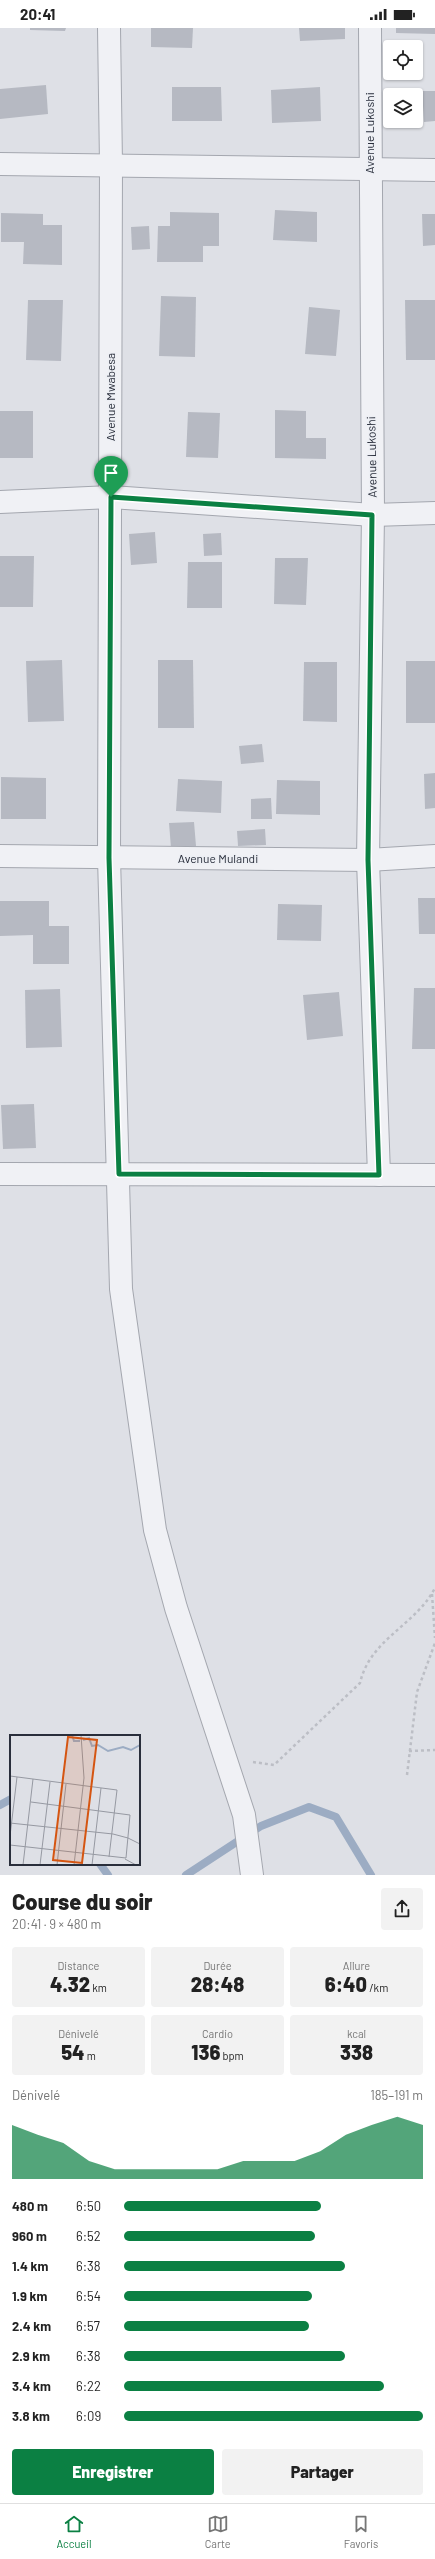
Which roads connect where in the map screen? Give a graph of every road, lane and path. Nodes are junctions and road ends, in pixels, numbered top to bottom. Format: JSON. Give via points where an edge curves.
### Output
{"nodes":[{"id":1,"x":109,"y":28,"type":"edge"},
{"id":2,"x":370,"y":28,"type":"edge"},
{"id":3,"x":0,"y":164,"type":"edge"},
{"id":4,"x":111,"y":164,"type":"junction"},
{"id":5,"x":369,"y":170,"type":"junction"},
{"id":6,"x":435,"y":170,"type":"edge"},
{"id":7,"x":111,"y":497,"type":"junction"},
{"id":8,"x":0,"y":502,"type":"edge"},
{"id":9,"x":435,"y":513,"type":"edge"},
{"id":10,"x":372,"y":515,"type":"junction"},
{"id":11,"x":0,"y":856,"type":"edge"},
{"id":12,"x":435,"y":856,"type":"edge"},
{"id":13,"x":109,"y":858,"type":"junction"},
{"id":14,"x":368,"y":860,"type":"junction"},
{"id":15,"x":0,"y":1174,"type":"edge"},
{"id":16,"x":119,"y":1174,"type":"junction"},
{"id":17,"x":379,"y":1175,"type":"junction"},
{"id":18,"x":435,"y":1175,"type":"edge"},
{"id":19,"x":435,"y":1588,"type":"edge"},
{"id":20,"x":432,"y":1593,"type":"junction"},
{"id":21,"x":435,"y":1638,"type":"edge"},
{"id":22,"x":435,"y":1643,"type":"edge"},
{"id":23,"x":435,"y":1750,"type":"edge"},
{"id":24,"x":409,"y":1751,"type":"junction"},
{"id":25,"x":227,"y":1758,"type":"junction"},
{"id":26,"x":407,"y":1775,"type":"dead end"},
{"id":27,"x":252,"y":1870,"type":"edge"}],
"edges":[{"from":1,"to":4,"type":"street","name":"Avenue Mwabesa"},
{"from":2,"to":5,"type":"street","name":"Avenue Lukoshi"},
{"from":3,"to":4,"type":"street"},
{"from":4,"to":5,"type":"street"},
{"from":4,"to":7,"type":"street","name":"Avenue Mwabesa"},
{"from":5,"to":6,"type":"street"},
{"from":5,"to":10,"type":"street","name":"Avenue Lukoshi"},
{"from":7,"to":8,"type":"street"},
{"from":7,"to":10,"type":"street"},
{"from":7,"to":13,"type":"street","name":"Avenue Mwabesa"},
{"from":9,"to":10,"type":"street"},
{"from":10,"to":14,"type":"street","name":"Avenue Lukoshi"},
{"from":11,"to":13,"type":"street","name":"Avenue Mulandi"},
{"from":12,"to":14,"type":"street","name":"Avenue Mulandi"},
{"from":13,"to":14,"type":"street","name":"Avenue Mulandi"},
{"from":13,"to":16,"type":"street","name":"Avenue Mwabesa"},
{"from":14,"to":17,"type":"street","name":"Avenue Lukoshi"},
{"from":15,"to":16,"type":"street"},
{"from":16,"to":17,"type":"street"},
{"from":16,"to":25,"type":"street","name":"Avenue Mwabesa","via":[[120,1289],[155,1530],[176,1608]]},
{"from":17,"to":18,"type":"street"},
{"from":19,"to":20,"type":"path"},
{"from":20,"to":21,"type":"path"},
{"from":20,"to":25,"type":"path","via":[[418,1611],[383,1642],[364,1667],[360,1683],[274,1765]]},
{"from":22,"to":24,"type":"path","via":[[417,1692]]},
{"from":23,"to":24,"type":"path"},
{"from":24,"to":26,"type":"path"},
{"from":25,"to":27,"type":"street","name":"Avenue Mwabesa","via":[[244,1815]]}]}
